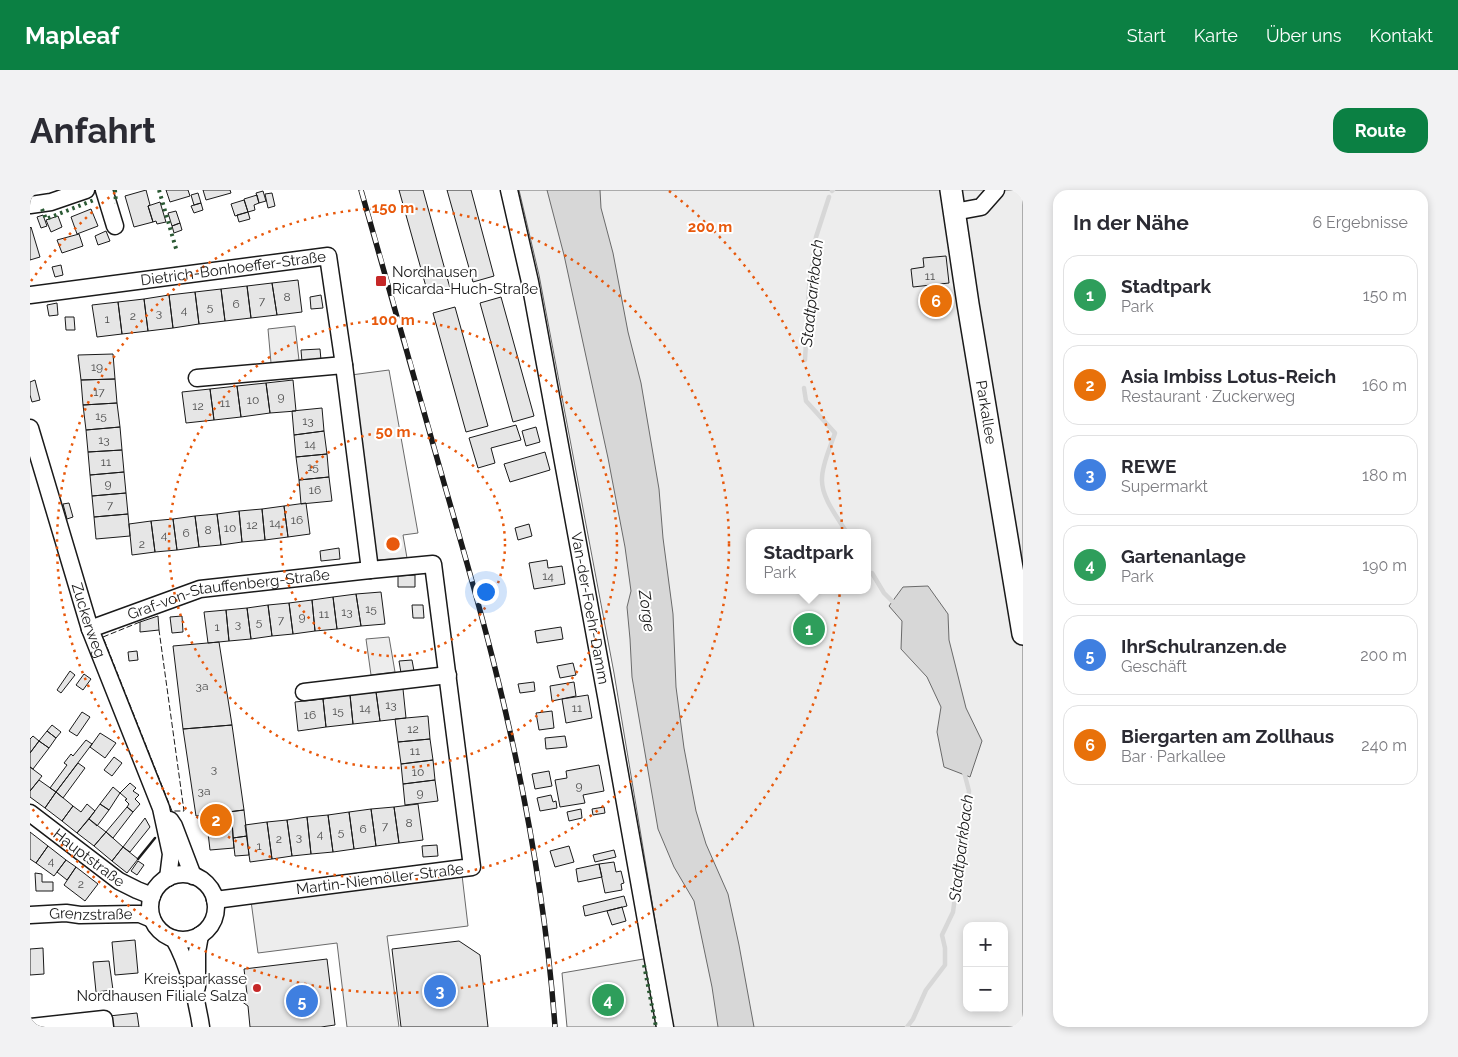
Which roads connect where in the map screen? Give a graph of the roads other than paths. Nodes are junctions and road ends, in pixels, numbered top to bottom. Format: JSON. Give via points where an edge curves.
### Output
{"nodes":[{"id":1,"x":86,"y":190,"type":"edge"},
{"id":2,"x":104,"y":190,"type":"edge"},
{"id":3,"x":509,"y":190,"type":"edge"},
{"id":4,"x":951,"y":190,"type":"edge"},
{"id":5,"x":996,"y":190,"type":"edge"},
{"id":6,"x":30,"y":205,"type":"edge"},
{"id":7,"x":954,"y":212,"type":"junction"},
{"id":8,"x":115,"y":226,"type":"dead end"},
{"id":9,"x":30,"y":294,"type":"edge"},
{"id":10,"x":344,"y":364,"type":"junction"},
{"id":11,"x":197,"y":378,"type":"dead end"},
{"id":12,"x":30,"y":428,"type":"edge"},
{"id":13,"x":370,"y":570,"type":"junction"},
{"id":14,"x":90,"y":628,"type":"junction"},
{"id":15,"x":1023,"y":634,"type":"edge"},
{"id":16,"x":448,"y":675,"type":"junction"},
{"id":17,"x":304,"y":692,"type":"dead end"},
{"id":18,"x":161,"y":808,"type":"junction"},
{"id":19,"x":30,"y":813,"type":"edge"},
{"id":20,"x":192,"y":876,"type":"junction"},
{"id":21,"x":168,"y":878,"type":"junction"},
{"id":22,"x":152,"y":896,"type":"junction"},
{"id":23,"x":215,"y":900,"type":"junction"},
{"id":24,"x":30,"y":915,"type":"edge"},
{"id":25,"x":152,"y":919,"type":"junction"},
{"id":26,"x":200,"y":936,"type":"junction"},
{"id":27,"x":174,"y":940,"type":"junction"},
{"id":28,"x":197,"y":1004,"type":"junction"},
{"id":29,"x":30,"y":1027,"type":"edge"},
{"id":30,"x":105,"y":1027,"type":"edge"},
{"id":31,"x":201,"y":1027,"type":"edge"},
{"id":32,"x":665,"y":1027,"type":"edge"}],
"edges":[{"from":1,"to":6,"type":"street","via":[[51,202]]},
{"from":2,"to":8,"type":"street"},
{"from":3,"to":32,"type":"street","name":"Van-der-Foehr-Damm","via":[[533,302]]},
{"from":4,"to":7,"type":"main road","name":"Parkallee"},
{"from":5,"to":7,"type":"street","via":[[981,207]]},
{"from":7,"to":15,"type":"main road","name":"Parkallee"},
{"from":9,"to":10,"type":"street","name":"Dietrich-Bonhoeffer-Straße","via":[[328,256]]},
{"from":10,"to":11,"type":"street"},
{"from":10,"to":13,"type":"street","name":"Dietrich-Bonhoeffer-Straße"},
{"from":12,"to":14,"type":"street","name":"Zuckerweg"},
{"from":13,"to":14,"type":"street","name":"Graf-von-Stauffenberg-Straße","via":[[200,589]]},
{"from":13,"to":16,"type":"street","name":"Martin-Niemöller-Straße","via":[[433,564]]},
{"from":14,"to":18,"type":"street","name":"Zuckerweg"},
{"from":16,"to":17,"type":"street"},
{"from":16,"to":23,"type":"street","name":"Martin-Niemöller-Straße","via":[[472,867]]},
{"from":18,"to":20,"type":"street","name":"Zuckerweg","via":[[174,826]]},
{"from":18,"to":21,"type":"street","name":"Zuckerweg","via":[[171,854]]},
{"from":19,"to":22,"type":"street","name":"Hauptstraße","via":[[119,881]]},
{"from":20,"to":21,"type":"street"},
{"from":20,"to":23,"type":"street","via":[[206,884]]},
{"from":21,"to":22,"type":"street"},
{"from":22,"to":25,"type":"street"},
{"from":23,"to":26,"type":"street","via":[[216,914],[212,924]]},
{"from":24,"to":25,"type":"street","name":"Grenzstraße","via":[[140,914]]},
{"from":25,"to":27,"type":"street","via":[[164,935]]},
{"from":26,"to":27,"type":"street","via":[[185,941]]},
{"from":26,"to":28,"type":"street"},
{"from":27,"to":28,"type":"street","via":[[180,949]]},
{"from":28,"to":31,"type":"street"},
{"from":29,"to":30,"type":"street","via":[[104,1018]]}]}
